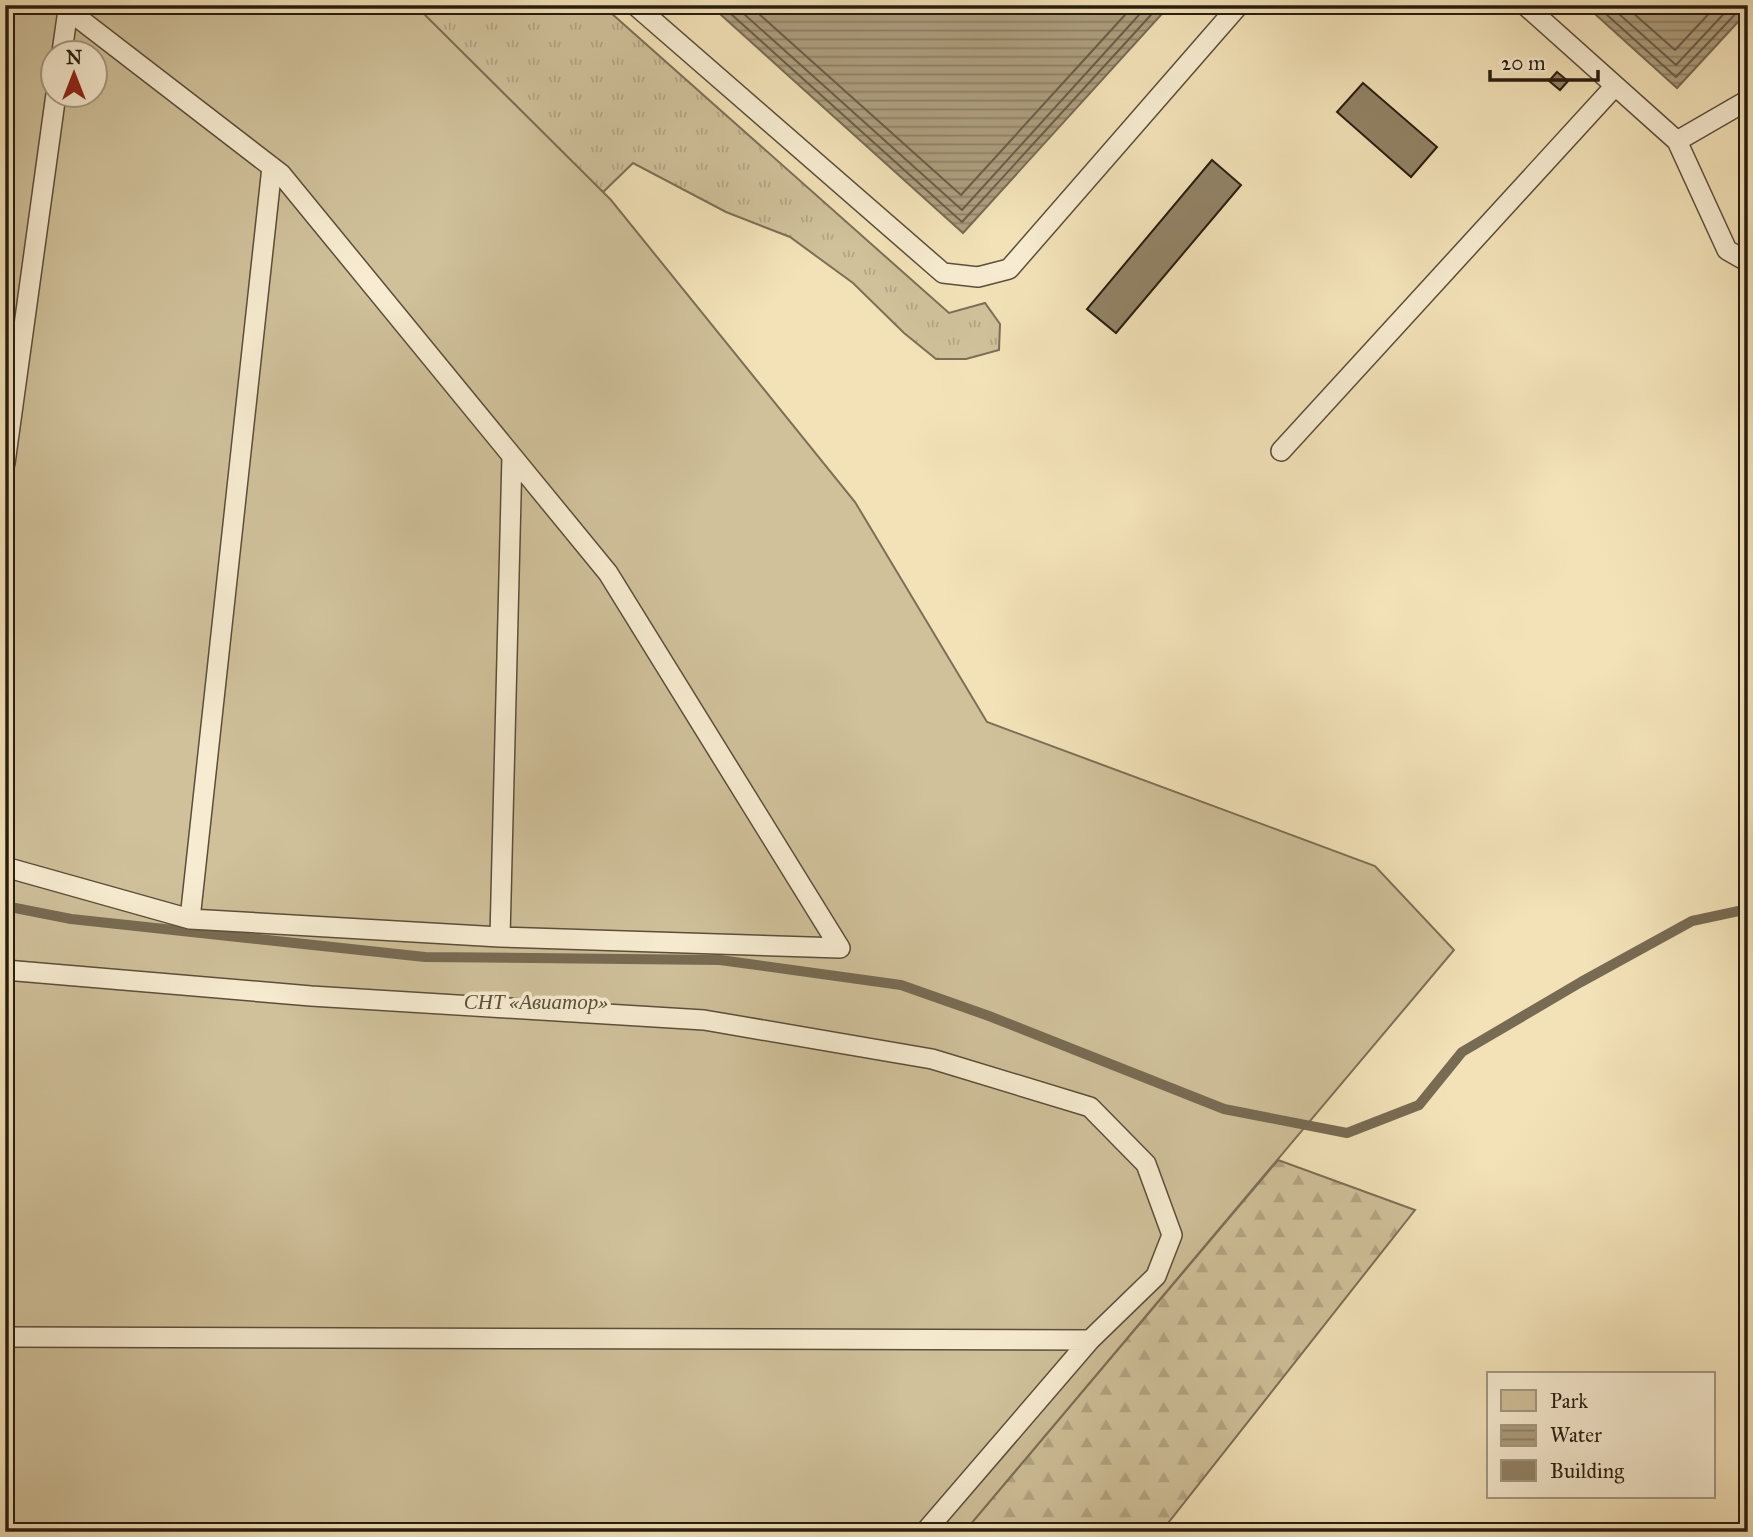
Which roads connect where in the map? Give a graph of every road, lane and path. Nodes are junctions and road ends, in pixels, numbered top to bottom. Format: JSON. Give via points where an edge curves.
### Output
{"nodes":[{"id":1,"x":635,"y":5,"type":"edge"},
{"id":2,"x":1240,"y":5,"type":"edge"},
{"id":3,"x":1525,"y":5,"type":"edge"},
{"id":4,"x":68,"y":7,"type":"edge"},
{"id":5,"x":64,"y":38,"type":"edge"},
{"id":6,"x":1615,"y":86,"type":"junction"},
{"id":7,"x":1748,"y":100,"type":"edge"},
{"id":8,"x":54,"y":108,"type":"edge"},
{"id":9,"x":1677,"y":141,"type":"junction"},
{"id":10,"x":272,"y":167,"type":"junction"},
{"id":11,"x":1748,"y":262,"type":"edge"},
{"id":12,"x":1281,"y":451,"type":"dead end"},
{"id":13,"x":512,"y":456,"type":"junction"},
{"id":14,"x":5,"y":463,"type":"edge"},
{"id":15,"x":5,"y":867,"type":"edge"},
{"id":16,"x":190,"y":919,"type":"junction"},
{"id":17,"x":500,"y":937,"type":"junction"},
{"id":18,"x":5,"y":970,"type":"edge"},
{"id":19,"x":5,"y":1338,"type":"edge"},
{"id":20,"x":1090,"y":1340,"type":"junction"},
{"id":21,"x":925,"y":1532,"type":"edge"}],
"edges":[{"from":1,"to":2,"type":"lane","via":[[943,273],[978,277],[1009,270]]},
{"from":3,"to":6,"type":"lane"},
{"from":4,"to":5,"type":"lane"},
{"from":4,"to":10,"type":"lane"},
{"from":6,"to":9,"type":"lane"},
{"from":6,"to":12,"type":"lane"},
{"from":7,"to":9,"type":"lane"},
{"from":8,"to":14,"type":"lane"},
{"from":9,"to":11,"type":"lane","via":[[1727,250]]},
{"from":10,"to":13,"type":"lane"},
{"from":10,"to":16,"type":"lane"},
{"from":13,"to":17,"type":"lane"},
{"from":13,"to":17,"type":"lane","via":[[608,573],[840,948]]},
{"from":15,"to":16,"type":"lane"},
{"from":16,"to":17,"type":"lane"},
{"from":18,"to":20,"type":"lane","via":[[311,996],[704,1020],[932,1059],[1090,1107],[1146,1164],[1172,1234],[1156,1276]]},
{"from":19,"to":20,"type":"lane"},
{"from":20,"to":21,"type":"lane"}]}
